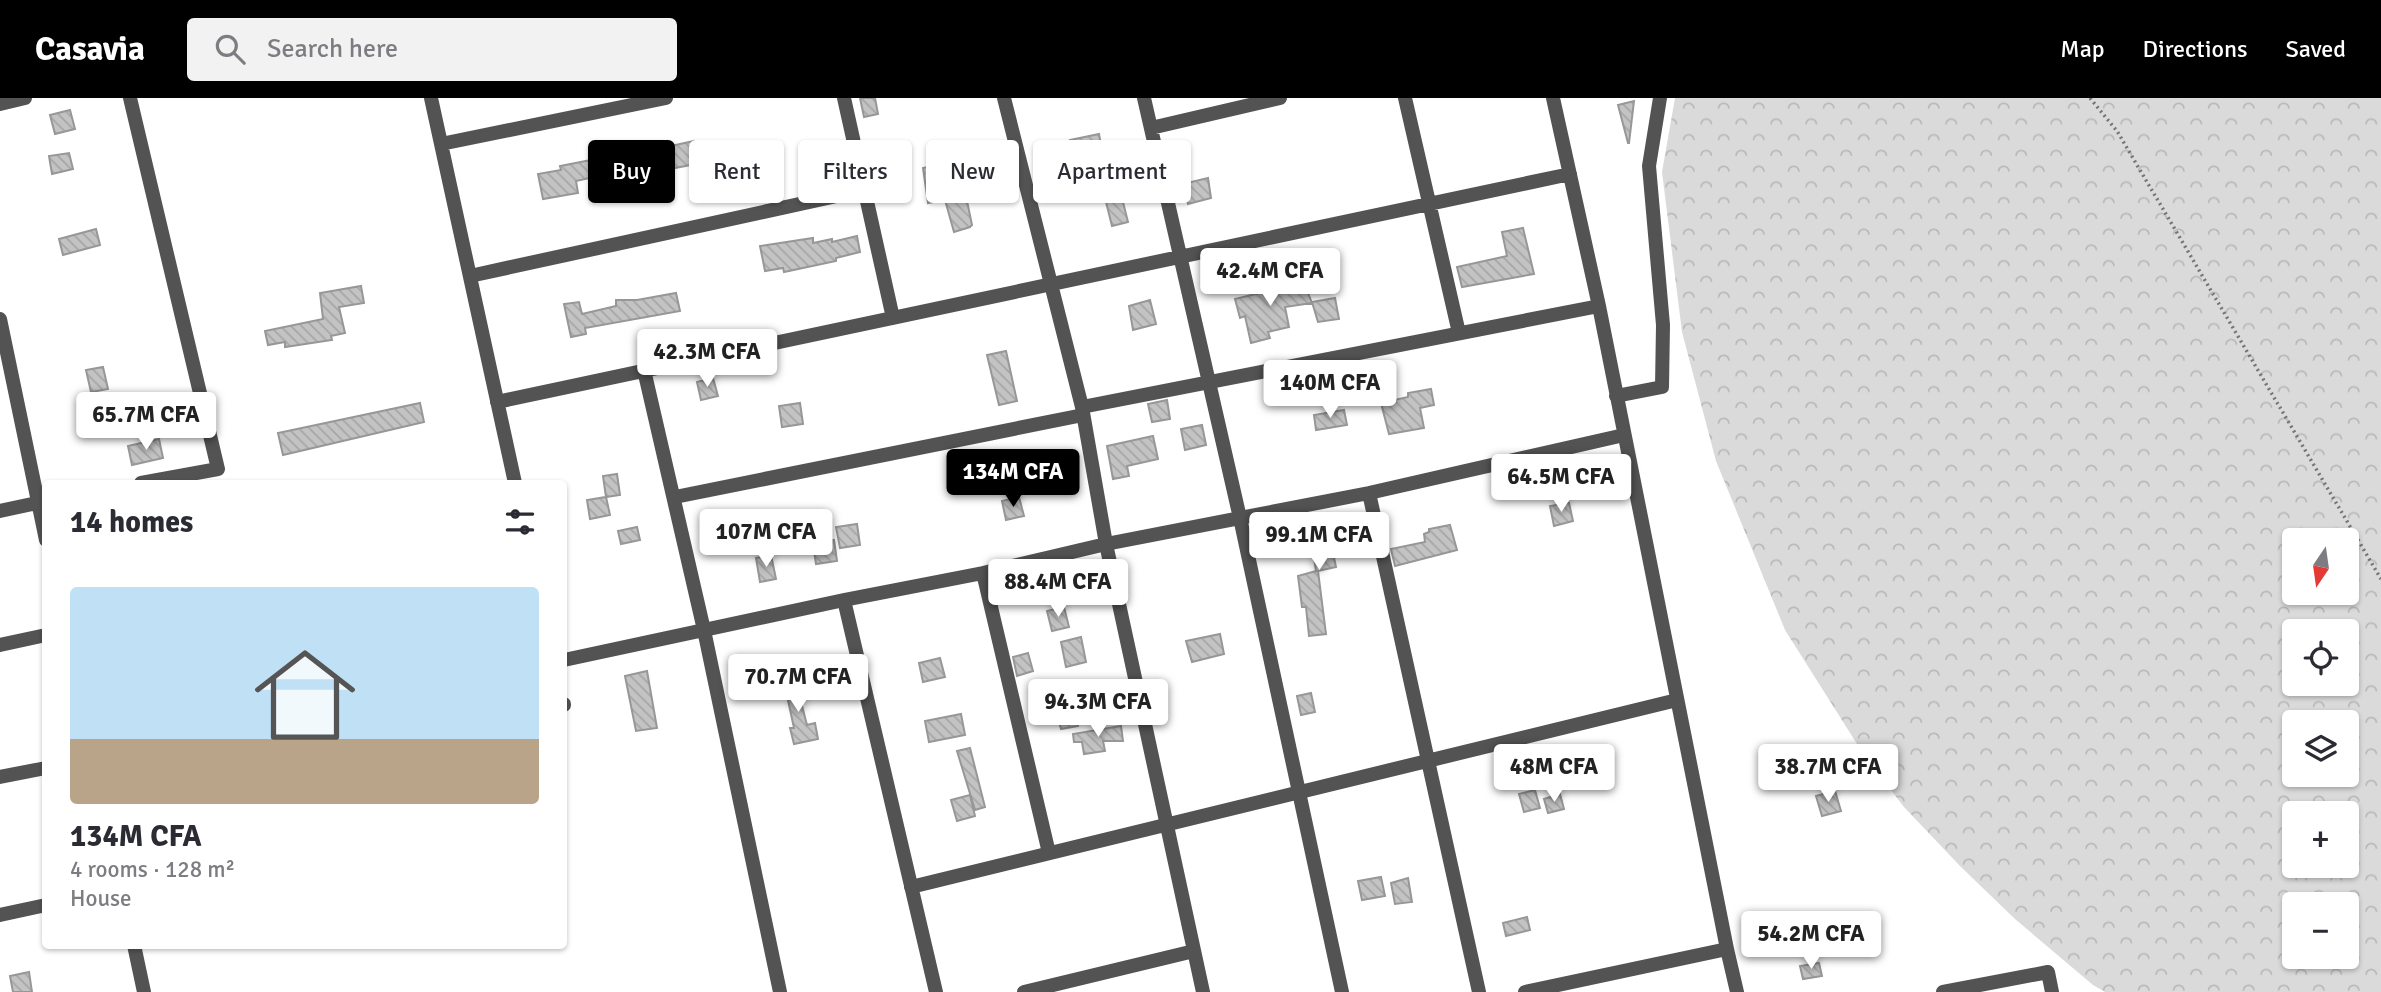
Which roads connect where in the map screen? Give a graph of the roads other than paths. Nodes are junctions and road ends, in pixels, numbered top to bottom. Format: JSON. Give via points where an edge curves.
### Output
{"nodes":[{"id":1,"x":25,"y":98,"type":"edge"},
{"id":2,"x":130,"y":98,"type":"edge"},
{"id":3,"x":431,"y":98,"type":"edge"},
{"id":4,"x":666,"y":98,"type":"edge"},
{"id":5,"x":844,"y":98,"type":"edge"},
{"id":6,"x":1004,"y":98,"type":"edge"},
{"id":7,"x":1144,"y":98,"type":"edge"},
{"id":8,"x":1280,"y":98,"type":"edge"},
{"id":9,"x":1405,"y":98,"type":"edge"},
{"id":10,"x":1553,"y":98,"type":"edge"},
{"id":11,"x":1660,"y":98,"type":"edge"},
{"id":12,"x":0,"y":104,"type":"edge"},
{"id":13,"x":1151,"y":128,"type":"junction"},
{"id":14,"x":853,"y":140,"type":"edge"},
{"id":15,"x":441,"y":144,"type":"junction"},
{"id":16,"x":1570,"y":174,"type":"junction"},
{"id":17,"x":804,"y":203,"type":"edge"},
{"id":18,"x":867,"y":203,"type":"edge"},
{"id":19,"x":1430,"y":204,"type":"junction"},
{"id":20,"x":1182,"y":256,"type":"junction"},
{"id":21,"x":470,"y":276,"type":"junction"},
{"id":22,"x":1051,"y":284,"type":"junction"},
{"id":23,"x":1598,"y":306,"type":"junction"},
{"id":24,"x":893,"y":318,"type":"junction"},
{"id":25,"x":0,"y":319,"type":"edge"},
{"id":26,"x":1459,"y":333,"type":"junction"},
{"id":27,"x":6,"y":370,"type":"edge"},
{"id":28,"x":644,"y":370,"type":"junction"},
{"id":29,"x":1209,"y":383,"type":"junction"},
{"id":30,"x":1616,"y":396,"type":"junction"},
{"id":31,"x":497,"y":402,"type":"junction"},
{"id":32,"x":1082,"y":411,"type":"junction"},
{"id":33,"x":1624,"y":435,"type":"junction"},
{"id":34,"x":156,"y":480,"type":"edge"},
{"id":35,"x":514,"y":480,"type":"edge"},
{"id":36,"x":1369,"y":493,"type":"junction"},
{"id":37,"x":675,"y":497,"type":"junction"},
{"id":38,"x":41,"y":502,"type":"edge"},
{"id":39,"x":0,"y":511,"type":"edge"},
{"id":40,"x":1240,"y":518,"type":"junction"},
{"id":41,"x":1106,"y":544,"type":"junction"},
{"id":42,"x":983,"y":573,"type":"junction"},
{"id":43,"x":844,"y":600,"type":"junction"},
{"id":44,"x":704,"y":629,"type":"junction"},
{"id":45,"x":42,"y":636,"type":"edge"},
{"id":46,"x":0,"y":645,"type":"edge"},
{"id":47,"x":567,"y":659,"type":"edge"},
{"id":48,"x":1677,"y":700,"type":"junction"},
{"id":49,"x":1427,"y":761,"type":"junction"},
{"id":50,"x":42,"y":769,"type":"edge"},
{"id":51,"x":0,"y":778,"type":"edge"},
{"id":52,"x":1299,"y":792,"type":"junction"},
{"id":53,"x":1167,"y":825,"type":"junction"},
{"id":54,"x":1049,"y":853,"type":"junction"},
{"id":55,"x":911,"y":887,"type":"junction"},
{"id":56,"x":42,"y":906,"type":"edge"},
{"id":57,"x":0,"y":915,"type":"edge"},
{"id":58,"x":135,"y":949,"type":"edge"},
{"id":59,"x":1727,"y":949,"type":"junction"},
{"id":60,"x":1194,"y":951,"type":"junction"},
{"id":61,"x":144,"y":992,"type":"edge"},
{"id":62,"x":780,"y":992,"type":"edge"},
{"id":63,"x":936,"y":992,"type":"edge"},
{"id":64,"x":1024,"y":992,"type":"edge"},
{"id":65,"x":1203,"y":992,"type":"edge"},
{"id":66,"x":1342,"y":992,"type":"edge"},
{"id":67,"x":1479,"y":992,"type":"edge"},
{"id":68,"x":1525,"y":992,"type":"edge"},
{"id":69,"x":1737,"y":992,"type":"edge"},
{"id":70,"x":1944,"y":992,"type":"edge"},
{"id":71,"x":2052,"y":992,"type":"edge"}],
"edges":[{"from":1,"to":12,"type":"street"},
{"from":2,"to":34,"type":"street","via":[[218,468]]},
{"from":3,"to":15,"type":"street"},
{"from":4,"to":15,"type":"street"},
{"from":5,"to":14,"type":"street"},
{"from":6,"to":22,"type":"street"},
{"from":7,"to":13,"type":"street"},
{"from":8,"to":13,"type":"street"},
{"from":9,"to":19,"type":"street"},
{"from":10,"to":16,"type":"street"},
{"from":11,"to":30,"type":"street","via":[[1650,166],[1663,325],[1662,387]]},
{"from":13,"to":20,"type":"street"},
{"from":15,"to":21,"type":"street"},
{"from":16,"to":19,"type":"street"},
{"from":16,"to":23,"type":"street"},
{"from":17,"to":21,"type":"street"},
{"from":18,"to":24,"type":"street"},
{"from":19,"to":20,"type":"street"},
{"from":19,"to":26,"type":"street"},
{"from":20,"to":22,"type":"street"},
{"from":20,"to":29,"type":"street"},
{"from":21,"to":31,"type":"street"},
{"from":22,"to":24,"type":"street"},
{"from":22,"to":32,"type":"street"},
{"from":23,"to":26,"type":"street"},
{"from":23,"to":30,"type":"street"},
{"from":24,"to":28,"type":"street"},
{"from":25,"to":27,"type":"street"},
{"from":26,"to":29,"type":"street"},
{"from":27,"to":38,"type":"street"},
{"from":28,"to":31,"type":"street"},
{"from":28,"to":37,"type":"street"},
{"from":29,"to":32,"type":"street"},
{"from":29,"to":40,"type":"street"},
{"from":30,"to":33,"type":"street"},
{"from":31,"to":35,"type":"street"},
{"from":32,"to":37,"type":"street"},
{"from":32,"to":41,"type":"street"},
{"from":33,"to":36,"type":"street"},
{"from":33,"to":48,"type":"street"},
{"from":36,"to":40,"type":"street"},
{"from":36,"to":49,"type":"street"},
{"from":37,"to":44,"type":"street"},
{"from":38,"to":39,"type":"street"},
{"from":40,"to":41,"type":"street"},
{"from":40,"to":52,"type":"street"},
{"from":41,"to":42,"type":"street"},
{"from":41,"to":53,"type":"street"},
{"from":42,"to":43,"type":"street"},
{"from":42,"to":54,"type":"street"},
{"from":43,"to":44,"type":"street"},
{"from":43,"to":55,"type":"street"},
{"from":44,"to":47,"type":"street"},
{"from":44,"to":62,"type":"street"},
{"from":45,"to":46,"type":"street"},
{"from":48,"to":49,"type":"street"},
{"from":48,"to":59,"type":"street"},
{"from":49,"to":52,"type":"street"},
{"from":49,"to":67,"type":"street"},
{"from":50,"to":51,"type":"street"},
{"from":52,"to":53,"type":"street"},
{"from":52,"to":66,"type":"street"},
{"from":53,"to":54,"type":"street"},
{"from":53,"to":60,"type":"street"},
{"from":54,"to":55,"type":"street"},
{"from":55,"to":63,"type":"street"},
{"from":56,"to":57,"type":"street"},
{"from":58,"to":61,"type":"street"},
{"from":59,"to":68,"type":"street"},
{"from":59,"to":69,"type":"street"},
{"from":60,"to":64,"type":"street"},
{"from":60,"to":65,"type":"street"},
{"from":70,"to":71,"type":"street","via":[[2048,972]]}]}
